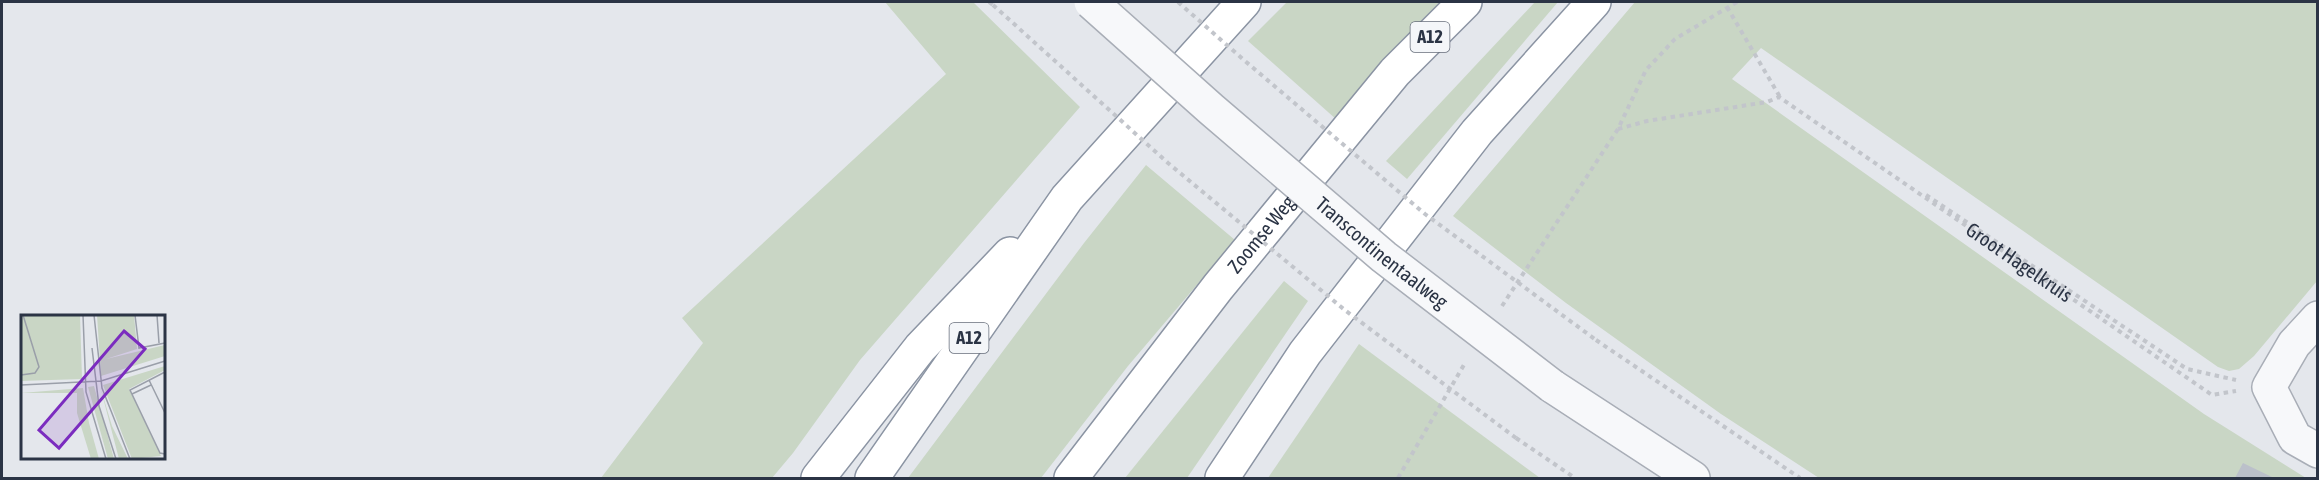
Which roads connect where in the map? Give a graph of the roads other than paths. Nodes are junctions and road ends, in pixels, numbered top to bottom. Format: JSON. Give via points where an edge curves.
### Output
{"nodes":[{"id":1,"x":1091,"y":2,"type":"edge"},
{"id":2,"x":1244,"y":2,"type":"edge"},
{"id":3,"x":1465,"y":2,"type":"edge"},
{"id":4,"x":1594,"y":2,"type":"edge"},
{"id":5,"x":1067,"y":198,"type":"junction"},
{"id":6,"x":2318,"y":318,"type":"edge"},
{"id":7,"x":2306,"y":444,"type":"edge"},
{"id":8,"x":818,"y":478,"type":"edge"},
{"id":9,"x":872,"y":478,"type":"edge"},
{"id":10,"x":1071,"y":478,"type":"edge"},
{"id":11,"x":1222,"y":478,"type":"edge"},
{"id":12,"x":1693,"y":478,"type":"edge"}],
"edges":[{"from":1,"to":12,"type":"street","name":"Transcontinentaalweg","bridge":true,"via":[[1384,257],[1552,386]]},
{"from":2,"to":5,"type":"highway","number":"A12"},
{"from":3,"to":10,"type":"highway","name":"Zoomse Weg","number":"A12","via":[[1395,72],[1218,287]]},
{"from":4,"to":11,"type":"highway","via":[[1478,132],[1305,353]]},
{"from":5,"to":8,"type":"highway","via":[[920,348]]},
{"from":5,"to":9,"type":"highway","number":"A12"},
{"from":6,"to":7,"type":"street","via":[[2294,344],[2269,387]]}]}
